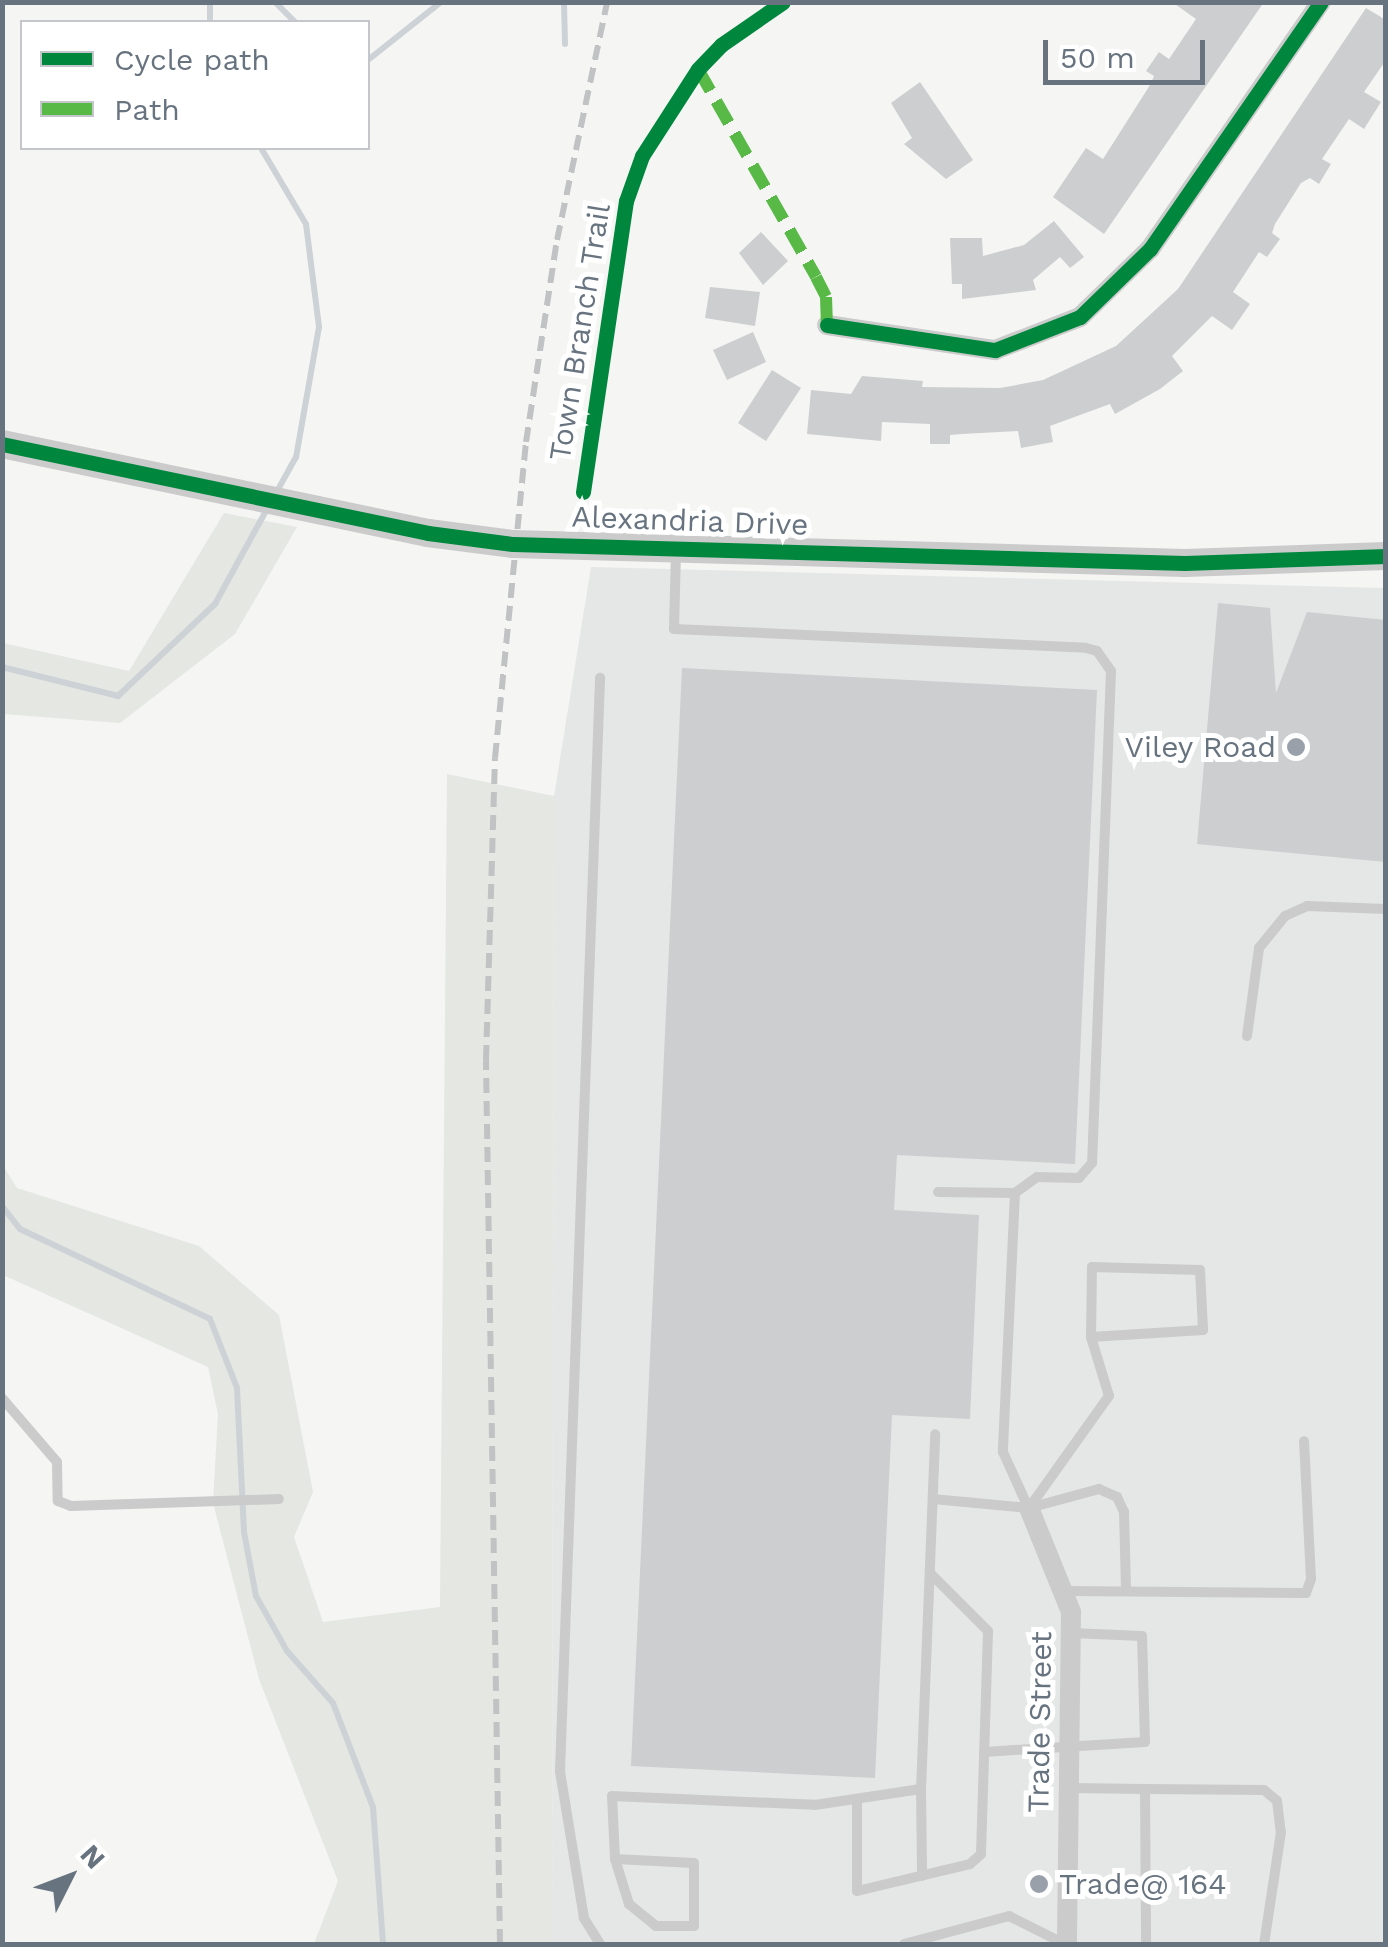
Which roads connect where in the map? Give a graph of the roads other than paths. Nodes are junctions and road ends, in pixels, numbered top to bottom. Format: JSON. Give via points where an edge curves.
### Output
{"nodes":[{"id":1,"x":1321,"y":2,"type":"edge"},
{"id":2,"x":827,"y":325,"type":"dead end"},
{"id":3,"x":2,"y":444,"type":"edge"},
{"id":4,"x":676,"y":548,"type":"junction"},
{"id":5,"x":1386,"y":556,"type":"edge"},
{"id":6,"x":600,"y":678,"type":"dead end"},
{"id":7,"x":1386,"y":910,"type":"edge"},
{"id":8,"x":1247,"y":1036,"type":"dead end"},
{"id":9,"x":938,"y":1192,"type":"dead end"},
{"id":10,"x":1015,"y":1194,"type":"junction"},
{"id":11,"x":1092,"y":1338,"type":"junction"},
{"id":12,"x":2,"y":1398,"type":"edge"},
{"id":13,"x":934,"y":1434,"type":"dead end"},
{"id":14,"x":1304,"y":1441,"type":"dead end"},
{"id":15,"x":933,"y":1498,"type":"junction"},
{"id":16,"x":279,"y":1499,"type":"dead end"},
{"id":17,"x":1029,"y":1508,"type":"junction"},
{"id":18,"x":931,"y":1574,"type":"junction"},
{"id":19,"x":1126,"y":1590,"type":"junction"},
{"id":20,"x":1066,"y":1591,"type":"junction"},
{"id":21,"x":1071,"y":1633,"type":"junction"},
{"id":22,"x":1070,"y":1746,"type":"junction"},
{"id":23,"x":984,"y":1752,"type":"junction"},
{"id":24,"x":1069,"y":1788,"type":"junction"},
{"id":25,"x":1144,"y":1789,"type":"junction"},
{"id":26,"x":921,"y":1790,"type":"junction"},
{"id":27,"x":857,"y":1799,"type":"junction"},
{"id":28,"x":614,"y":1859,"type":"junction"},
{"id":29,"x":922,"y":1876,"type":"junction"},
{"id":30,"x":600,"y":1944,"type":"edge"},
{"id":31,"x":904,"y":1944,"type":"edge"},
{"id":32,"x":1066,"y":1944,"type":"edge"},
{"id":33,"x":1146,"y":1944,"type":"edge"},
{"id":34,"x":1264,"y":1944,"type":"edge"}],
"edges":[{"from":1,"to":2,"type":"street","via":[[1150,249],[1080,317],[995,350]]},
{"from":3,"to":4,"type":"street","name":"Alexandria Drive","via":[[513,544]]},
{"from":4,"to":5,"type":"street","name":"Alexandria Drive","via":[[1186,563]]},
{"from":4,"to":10,"type":"lane","via":[[674,630],[1086,648],[1106,660],[1113,680],[1092,1163],[1079,1178],[1037,1177]]},
{"from":6,"to":30,"type":"lane","via":[[560,1771],[584,1918]]},
{"from":7,"to":8,"type":"lane","via":[[1307,906],[1285,916],[1259,948]]},
{"from":9,"to":10,"type":"lane"},
{"from":10,"to":17,"type":"lane","via":[[1003,1452]]},
{"from":11,"to":11,"type":"lane","via":[[1092,1267],[1200,1270],[1203,1330]]},
{"from":11,"to":17,"type":"lane","via":[[1110,1396]]},
{"from":12,"to":16,"type":"lane","via":[[57,1462],[58,1500],[71,1506]]},
{"from":13,"to":15,"type":"lane"},
{"from":14,"to":19,"type":"lane","via":[[1311,1580],[1306,1593]]},
{"from":15,"to":17,"type":"lane"},
{"from":15,"to":18,"type":"lane"},
{"from":17,"to":19,"type":"lane","via":[[1098,1489],[1117,1497],[1124,1512]]},
{"from":17,"to":20,"type":"street","name":"Trade Street"},
{"from":18,"to":23,"type":"lane","via":[[988,1631]]},
{"from":18,"to":26,"type":"lane"},
{"from":19,"to":20,"type":"lane"},
{"from":20,"to":21,"type":"street","name":"Trade Street"},
{"from":21,"to":22,"type":"street","name":"Trade Street"},
{"from":21,"to":22,"type":"lane","via":[[1142,1636],[1144,1742]]},
{"from":22,"to":23,"type":"lane"},
{"from":22,"to":24,"type":"street","name":"Trade Street"},
{"from":23,"to":29,"type":"lane","via":[[980,1854],[970,1864]]},
{"from":24,"to":25,"type":"lane"},
{"from":24,"to":32,"type":"street","name":"Trade Street"},
{"from":25,"to":33,"type":"lane"},
{"from":25,"to":34,"type":"lane","via":[[1264,1790],[1277,1800],[1280,1832]]},
{"from":26,"to":27,"type":"lane"},
{"from":26,"to":29,"type":"lane"},
{"from":27,"to":28,"type":"lane","via":[[815,1805],[612,1796]]},
{"from":27,"to":29,"type":"lane","via":[[857,1891]]},
{"from":28,"to":28,"type":"lane","via":[[630,1904],[656,1926],[694,1926],[694,1864]]},
{"from":31,"to":32,"type":"lane","via":[[1009,1916]]}]}
